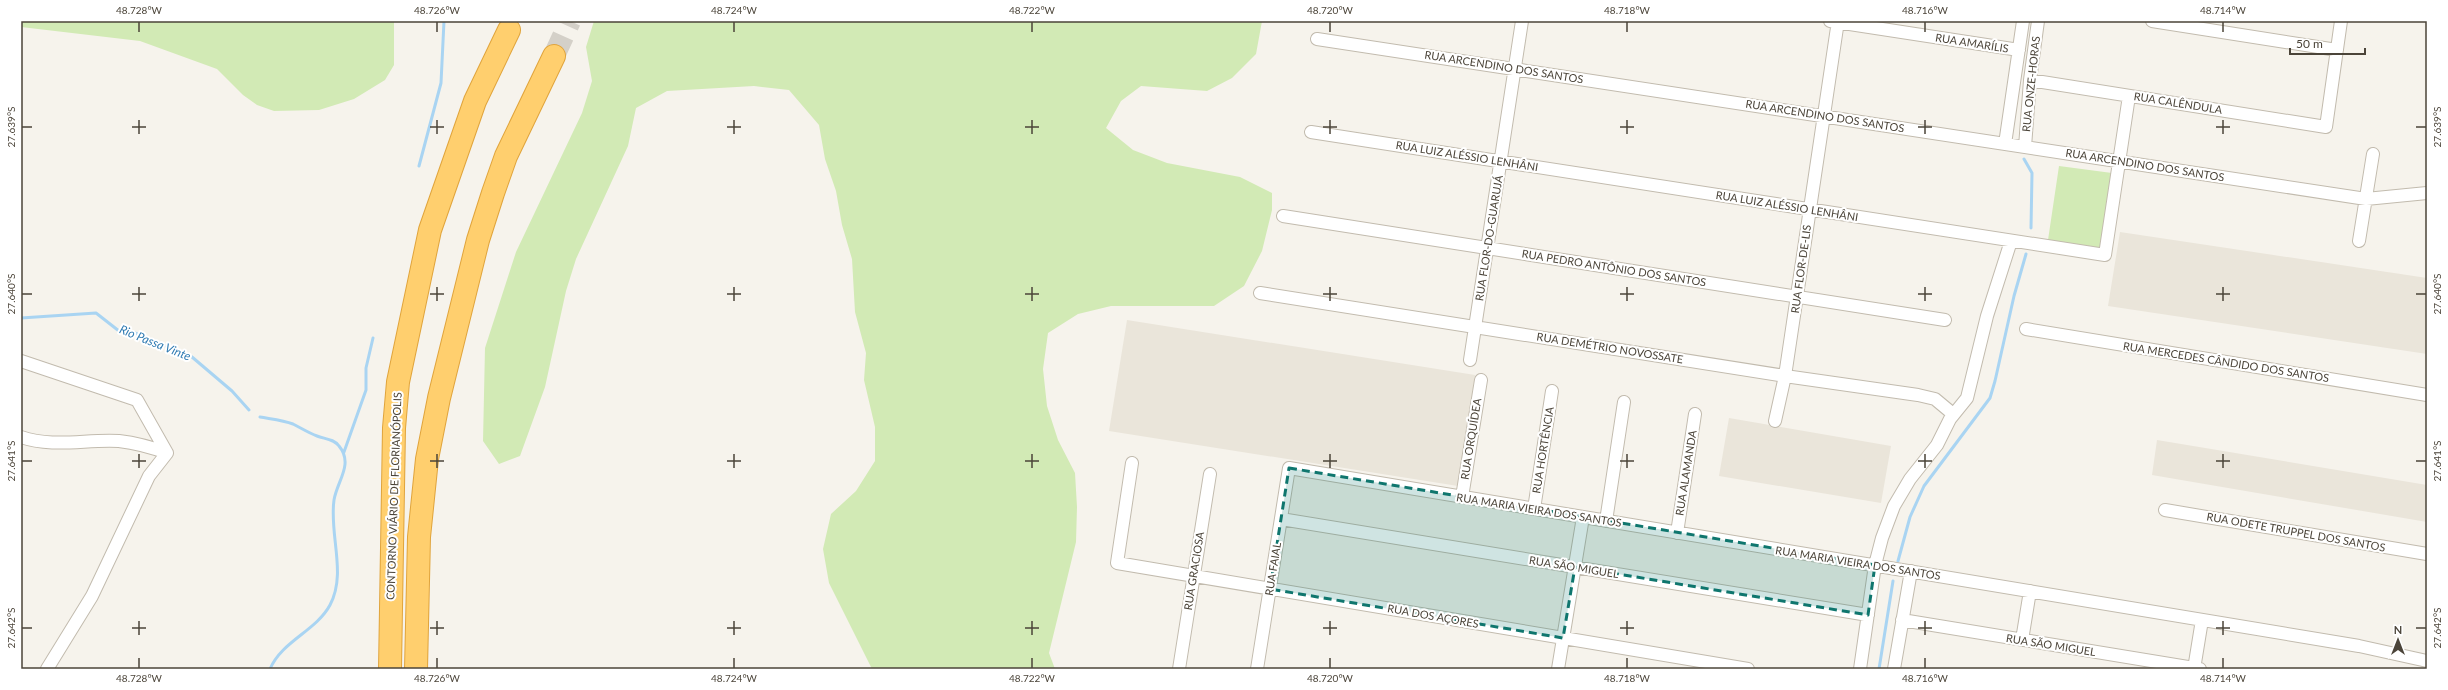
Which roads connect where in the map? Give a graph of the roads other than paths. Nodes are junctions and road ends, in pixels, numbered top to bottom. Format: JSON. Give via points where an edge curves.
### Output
{"nodes":[{"id":1,"x":1522,"y":21,"type":"edge"},
{"id":2,"x":1835,"y":21,"type":"edge"},
{"id":3,"x":2023,"y":21,"type":"edge"},
{"id":4,"x":2038,"y":21,"type":"edge"},
{"id":5,"x":2152,"y":21,"type":"edge"},
{"id":6,"x":2341,"y":21,"type":"edge"},
{"id":7,"x":509,"y":30,"type":"dead end"},
{"id":8,"x":1317,"y":39,"type":"dead end"},
{"id":9,"x":2019,"y":50,"type":"junction"},
{"id":10,"x":2337,"y":50,"type":"junction"},
{"id":11,"x":554,"y":56,"type":"tunnel mouth"},
{"id":12,"x":1514,"y":69,"type":"junction"},
{"id":13,"x":2030,"y":80,"type":"junction"},
{"id":14,"x":2130,"y":96,"type":"junction"},
{"id":15,"x":1824,"y":116,"type":"junction"},
{"id":16,"x":1312,"y":132,"type":"dead end"},
{"id":17,"x":2005,"y":144,"type":"junction"},
{"id":18,"x":2025,"y":147,"type":"junction"},
{"id":19,"x":2373,"y":154,"type":"dead end"},
{"id":20,"x":1500,"y":161,"type":"junction"},
{"id":21,"x":2119,"y":162,"type":"junction"},
{"id":22,"x":2427,"y":193,"type":"edge"},
{"id":23,"x":2366,"y":199,"type":"junction"},
{"id":24,"x":1810,"y":209,"type":"junction"},
{"id":25,"x":1284,"y":216,"type":"dead end"},
{"id":26,"x":2011,"y":241,"type":"junction"},
{"id":27,"x":2359,"y":241,"type":"dead end"},
{"id":28,"x":1487,"y":248,"type":"junction"},
{"id":29,"x":1260,"y":293,"type":"dead end"},
{"id":30,"x":1797,"y":297,"type":"junction"},
{"id":31,"x":1945,"y":320,"type":"dead end"},
{"id":32,"x":1475,"y":327,"type":"junction"},
{"id":33,"x":2026,"y":329,"type":"dead end"},
{"id":34,"x":1470,"y":360,"type":"dead end"},
{"id":35,"x":21,"y":361,"type":"edge"},
{"id":36,"x":1785,"y":376,"type":"junction"},
{"id":37,"x":1481,"y":380,"type":"dead end"},
{"id":38,"x":1552,"y":391,"type":"dead end"},
{"id":39,"x":2427,"y":395,"type":"edge"},
{"id":40,"x":1624,"y":402,"type":"dead end"},
{"id":41,"x":1695,"y":414,"type":"dead end"},
{"id":42,"x":1953,"y":414,"type":"junction"},
{"id":43,"x":1775,"y":421,"type":"dead end"},
{"id":44,"x":21,"y":437,"type":"edge"},
{"id":45,"x":167,"y":453,"type":"junction"},
{"id":46,"x":1132,"y":464,"type":"dead end"},
{"id":47,"x":1289,"y":468,"type":"joint"},
{"id":48,"x":1210,"y":474,"type":"dead end"},
{"id":49,"x":1462,"y":497,"type":"junction"},
{"id":50,"x":1534,"y":509,"type":"junction"},
{"id":51,"x":2165,"y":510,"type":"dead end"},
{"id":52,"x":1583,"y":517,"type":"junction"},
{"id":53,"x":1280,"y":519,"type":"junction"},
{"id":54,"x":1606,"y":521,"type":"junction"},
{"id":55,"x":1677,"y":533,"type":"junction"},
{"id":56,"x":2427,"y":554,"type":"edge"},
{"id":57,"x":1875,"y":565,"type":"junction"},
{"id":58,"x":1575,"y":567,"type":"junction"},
{"id":59,"x":1910,"y":571,"type":"junction"},
{"id":60,"x":1194,"y":576,"type":"junction"},
{"id":61,"x":1270,"y":589,"type":"junction"},
{"id":62,"x":2030,"y":591,"type":"junction"},
{"id":63,"x":1868,"y":615,"type":"junction"},
{"id":64,"x":1902,"y":620,"type":"junction"},
{"id":65,"x":2202,"y":620,"type":"junction"},
{"id":66,"x":1563,"y":638,"type":"junction"},
{"id":67,"x":2022,"y":640,"type":"junction"},
{"id":68,"x":2427,"y":661,"type":"edge"},
{"id":69,"x":47,"y":669,"type":"edge"},
{"id":70,"x":390,"y":669,"type":"edge"},
{"id":71,"x":416,"y":669,"type":"edge"},
{"id":72,"x":1179,"y":669,"type":"edge"},
{"id":73,"x":1257,"y":669,"type":"edge"},
{"id":74,"x":1558,"y":669,"type":"edge"},
{"id":75,"x":1748,"y":669,"type":"edge"},
{"id":76,"x":1860,"y":669,"type":"edge"},
{"id":77,"x":1894,"y":669,"type":"edge"},
{"id":78,"x":2196,"y":669,"type":"edge"}],
"edges":[{"from":1,"to":12,"type":"street","name":"RUA FLOR-DO-GUARUJÁ"},
{"from":2,"to":9,"type":"street","name":"RUA AMARÍLIS"},
{"from":2,"to":15,"type":"street","name":"RUA FLOR-DE-LIS"},
{"from":3,"to":9,"type":"street","name":"RUA ONZE-HORAS"},
{"from":4,"to":13,"type":"street","name":"RUA ONZE-HORAS"},
{"from":5,"to":10,"type":"street"},
{"from":6,"to":10,"type":"street"},
{"from":7,"to":70,"type":"highway","name":"CONTORNO VIÁRIO DE FLORIANÓPOLIS","via":[[475,101],[430,230],[398,382],[394,428]]},
{"from":8,"to":12,"type":"street","name":"RUA ARCENDINO DOS SANTOS"},
{"from":9,"to":17,"type":"street","name":"RUA ONZE-HORAS"},
{"from":10,"to":14,"type":"street","name":"RUA CALÊNDULA","via":[[2326,126]]},
{"from":11,"to":71,"type":"highway","via":[[506,156],[493,193],[478,240],[439,398],[427,459],[419,537]]},
{"from":12,"to":15,"type":"street","name":"RUA ARCENDINO DOS SANTOS"},
{"from":12,"to":20,"type":"street","name":"RUA FLOR-DO-GUARUJÁ"},
{"from":13,"to":14,"type":"street","name":"RUA CALÊNDULA"},
{"from":13,"to":18,"type":"street","name":"RUA ONZE-HORAS"},
{"from":14,"to":21,"type":"street","name":"RUA LUIZ ALÉSSIO LENHÂNI"},
{"from":15,"to":17,"type":"street","name":"RUA ARCENDINO DOS SANTOS"},
{"from":15,"to":24,"type":"street","name":"RUA FLOR-DE-LIS"},
{"from":16,"to":20,"type":"street","name":"RUA LUIZ ALÉSSIO LENHÂNI"},
{"from":17,"to":18,"type":"street","name":"RUA ARCENDINO DOS SANTOS"},
{"from":18,"to":21,"type":"street","name":"RUA ARCENDINO DOS SANTOS"},
{"from":19,"to":23,"type":"street"},
{"from":20,"to":24,"type":"street","name":"RUA LUIZ ALÉSSIO LENHÂNI"},
{"from":20,"to":28,"type":"street","name":"RUA FLOR-DO-GUARUJÁ"},
{"from":21,"to":23,"type":"street","name":"RUA ARCENDINO DOS SANTOS"},
{"from":21,"to":26,"type":"street","name":"RUA LUIZ ALÉSSIO LENHÂNI","via":[[2105,255]]},
{"from":22,"to":23,"type":"street","name":"RUA ARCENDINO DOS SANTOS"},
{"from":23,"to":27,"type":"street"},
{"from":24,"to":26,"type":"street","name":"RUA LUIZ ALÉSSIO LENHÂNI"},
{"from":24,"to":30,"type":"street","name":"RUA FLOR-DE-LIS"},
{"from":25,"to":28,"type":"street","name":"RUA PEDRO ANTÔNIO DOS SANTOS"},
{"from":26,"to":42,"type":"street","via":[[1987,316],[1967,398]]},
{"from":28,"to":30,"type":"street","name":"RUA PEDRO ANTÔNIO DOS SANTOS"},
{"from":28,"to":32,"type":"street","name":"RUA FLOR-DO-GUARUJÁ"},
{"from":29,"to":32,"type":"street","name":"RUA DEMÉTRIO NOVOSSATE"},
{"from":30,"to":31,"type":"street","name":"RUA PEDRO ANTÔNIO DOS SANTOS"},
{"from":30,"to":36,"type":"street","name":"RUA FLOR-DE-LIS"},
{"from":32,"to":34,"type":"street","name":"RUA FLOR-DO-GUARUJÁ"},
{"from":32,"to":36,"type":"street","name":"RUA DEMÉTRIO NOVOSSATE"},
{"from":33,"to":39,"type":"street","name":"RUA MERCEDES CÂNDIDO DOS SANTOS"},
{"from":35,"to":45,"type":"street","via":[[137,400]]},
{"from":36,"to":42,"type":"street","name":"RUA DEMÉTRIO NOVOSSATE","via":[[1918,395],[1935,399]]},
{"from":36,"to":43,"type":"street","name":"RUA FLOR-DE-LIS"},
{"from":37,"to":49,"type":"street","name":"RUA ORQUÍDEA"},
{"from":38,"to":50,"type":"street","name":"RUA HORTÊNCIA"},
{"from":40,"to":54,"type":"street"},
{"from":41,"to":55,"type":"street","name":"RUA ALAMANDA"},
{"from":42,"to":57,"type":"street","via":[[1941,440],[1910,479],[1894,506]]},
{"from":44,"to":45,"type":"street","via":[[36,442],[118,441],[141,444]]},
{"from":45,"to":69,"type":"street","via":[[149,476],[92,596]]},
{"from":46,"to":60,"type":"street","name":"RUA DOS AÇORES","via":[[1117,563]]},
{"from":47,"to":49,"type":"street","name":"RUA MARIA VIEIRA DOS SANTOS"},
{"from":47,"to":53,"type":"street","name":"RUA FAIAL"},
{"from":48,"to":60,"type":"street","name":"RUA GRACIOSA"},
{"from":49,"to":50,"type":"street","name":"RUA MARIA VIEIRA DOS SANTOS"},
{"from":50,"to":52,"type":"street","name":"RUA MARIA VIEIRA DOS SANTOS"},
{"from":51,"to":56,"type":"street","name":"RUA ODETE TRUPPEL DOS SANTOS"},
{"from":52,"to":54,"type":"street","name":"RUA MARIA VIEIRA DOS SANTOS"},
{"from":52,"to":58,"type":"street"},
{"from":53,"to":58,"type":"street","name":"RUA SÃO MIGUEL"},
{"from":53,"to":61,"type":"street","name":"RUA FAIAL"},
{"from":54,"to":55,"type":"street","name":"RUA MARIA VIEIRA DOS SANTOS"},
{"from":55,"to":57,"type":"street","name":"RUA MARIA VIEIRA DOS SANTOS"},
{"from":57,"to":59,"type":"street","name":"RUA MARIA VIEIRA DOS SANTOS"},
{"from":57,"to":63,"type":"street"},
{"from":58,"to":63,"type":"street","name":"RUA SÃO MIGUEL"},
{"from":58,"to":66,"type":"street"},
{"from":59,"to":62,"type":"street","name":"RUA MARIA VIEIRA DOS SANTOS"},
{"from":59,"to":64,"type":"street"},
{"from":60,"to":61,"type":"street","name":"RUA DOS AÇORES"},
{"from":60,"to":72,"type":"street","name":"RUA GRACIOSA"},
{"from":61,"to":66,"type":"street","name":"RUA DOS AÇORES"},
{"from":61,"to":73,"type":"street","name":"RUA FAIAL"},
{"from":62,"to":65,"type":"street","name":"RUA MARIA VIEIRA DOS SANTOS"},
{"from":62,"to":67,"type":"street"},
{"from":63,"to":76,"type":"street"},
{"from":64,"to":67,"type":"street","name":"RUA SÃO MIGUEL"},
{"from":64,"to":77,"type":"street"},
{"from":65,"to":68,"type":"street","name":"RUA MARIA VIEIRA DOS SANTOS","via":[[2359,646]]},
{"from":65,"to":78,"type":"street"},
{"from":66,"to":74,"type":"street"},
{"from":66,"to":75,"type":"street","name":"RUA DOS AÇORES"},
{"from":67,"to":78,"type":"street","name":"RUA SÃO MIGUEL"}]}
